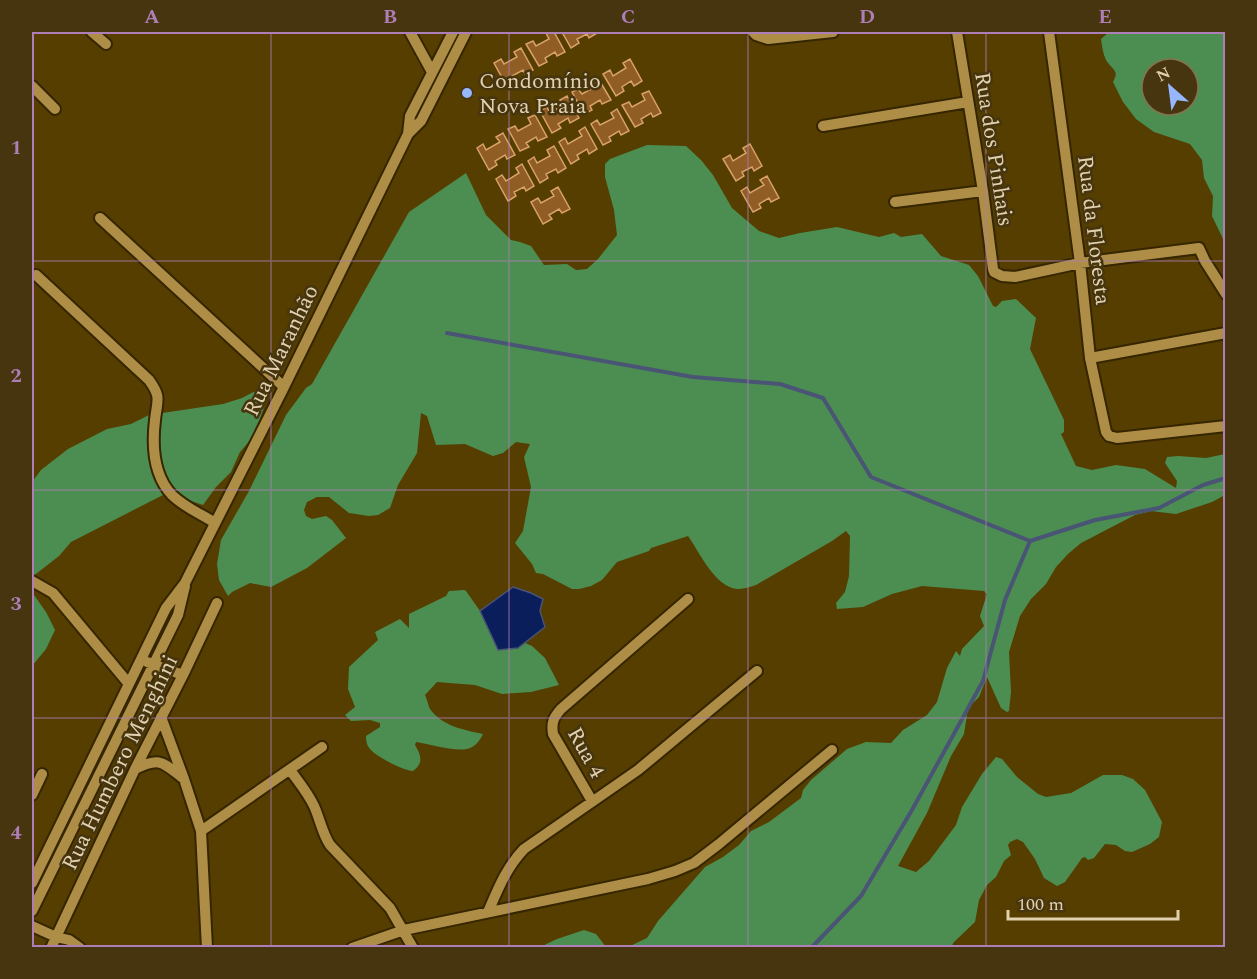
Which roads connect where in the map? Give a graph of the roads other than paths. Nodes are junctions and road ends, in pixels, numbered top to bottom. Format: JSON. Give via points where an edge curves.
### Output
{"nodes":[{"id":1,"x":92,"y":32,"type":"edge"},
{"id":2,"x":410,"y":32,"type":"edge"},
{"id":3,"x":453,"y":32,"type":"edge"},
{"id":4,"x":466,"y":32,"type":"edge"},
{"id":5,"x":833,"y":32,"type":"edge"},
{"id":6,"x":957,"y":32,"type":"edge"},
{"id":7,"x":1049,"y":32,"type":"edge"},
{"id":8,"x":754,"y":33,"type":"edge"},
{"id":9,"x":106,"y":44,"type":"dead end"},
{"id":10,"x":434,"y":68,"type":"junction"},
{"id":11,"x":448,"y":69,"type":"junction"},
{"id":12,"x":32,"y":86,"type":"edge"},
{"id":13,"x":968,"y":102,"type":"junction"},
{"id":14,"x":55,"y":109,"type":"dead end"},
{"id":15,"x":824,"y":126,"type":"dead end"},
{"id":16,"x":408,"y":134,"type":"junction"},
{"id":17,"x":983,"y":191,"type":"junction"},
{"id":18,"x":895,"y":202,"type":"dead end"},
{"id":19,"x":100,"y":218,"type":"dead end"},
{"id":20,"x":1080,"y":263,"type":"junction"},
{"id":21,"x":36,"y":275,"type":"dead end"},
{"id":22,"x":1226,"y":294,"type":"edge"},
{"id":23,"x":1226,"y":333,"type":"edge"},
{"id":24,"x":1090,"y":358,"type":"junction"},
{"id":25,"x":284,"y":387,"type":"junction"},
{"id":26,"x":1226,"y":426,"type":"edge"},
{"id":27,"x":215,"y":523,"type":"junction"},
{"id":28,"x":32,"y":581,"type":"edge"},
{"id":29,"x":186,"y":583,"type":"junction"},
{"id":30,"x":688,"y":599,"type":"dead end"},
{"id":31,"x":217,"y":603,"type":"dead end"},
{"id":32,"x":140,"y":660,"type":"junction"},
{"id":33,"x":153,"y":665,"type":"junction"},
{"id":34,"x":757,"y":670,"type":"dead end"},
{"id":35,"x":183,"y":675,"type":"junction"},
{"id":36,"x":129,"y":684,"type":"junction"},
{"id":37,"x":161,"y":717,"type":"junction"},
{"id":38,"x":322,"y":747,"type":"dead end"},
{"id":39,"x":832,"y":750,"type":"dead end"},
{"id":40,"x":135,"y":769,"type":"junction"},
{"id":41,"x":290,"y":770,"type":"junction"},
{"id":42,"x":42,"y":774,"type":"dead end"},
{"id":43,"x":184,"y":779,"type":"junction"},
{"id":44,"x":32,"y":795,"type":"edge"},
{"id":45,"x":592,"y":801,"type":"junction"},
{"id":46,"x":201,"y":831,"type":"junction"},
{"id":47,"x":32,"y":883,"type":"edge"},
{"id":48,"x":32,"y":910,"type":"edge"},
{"id":49,"x":488,"y":912,"type":"junction"},
{"id":50,"x":32,"y":926,"type":"edge"},
{"id":51,"x":404,"y":930,"type":"junction"},
{"id":52,"x":53,"y":943,"type":"edge"},
{"id":53,"x":80,"y":948,"type":"edge"},
{"id":54,"x":207,"y":948,"type":"edge"},
{"id":55,"x":352,"y":948,"type":"edge"},
{"id":56,"x":412,"y":948,"type":"edge"}],
"edges":[{"from":1,"to":9,"type":"street"},
{"from":2,"to":10,"type":"street"},
{"from":3,"to":10,"type":"street","name":"Rua Maranhão"},
{"from":4,"to":11,"type":"street","name":"Rua Maranhão"},
{"from":5,"to":8,"type":"street","via":[[768,39]]},
{"from":6,"to":13,"type":"street","name":"Rua dos Pinhais"},
{"from":7,"to":20,"type":"street","name":"Rua da Floresta"},
{"from":10,"to":11,"type":"street"},
{"from":10,"to":16,"type":"street","name":"Rua Maranhão","via":[[410,116]]},
{"from":11,"to":16,"type":"street","name":"Rua Maranhão","via":[[421,122]]},
{"from":12,"to":14,"type":"street"},
{"from":13,"to":15,"type":"street"},
{"from":13,"to":17,"type":"street","name":"Rua dos Pinhais"},
{"from":16,"to":25,"type":"street","name":"Rua Maranhão"},
{"from":17,"to":18,"type":"street"},
{"from":17,"to":20,"type":"street","name":"Rua dos Pinhais","via":[[994,272],[1015,277]]},
{"from":19,"to":25,"type":"street"},
{"from":20,"to":22,"type":"street","via":[[1199,248]]},
{"from":20,"to":24,"type":"street","name":"Rua da Floresta"},
{"from":21,"to":27,"type":"street","via":[[149,381],[159,399],[153,441],[164,483],[183,504]]},
{"from":23,"to":24,"type":"street"},
{"from":24,"to":26,"type":"street","name":"Rua da Floresta","via":[[1109,436]]},
{"from":25,"to":27,"type":"street","name":"Rua Maranhão"},
{"from":27,"to":29,"type":"street","name":"Rua Maranhão"},
{"from":28,"to":36,"type":"street","via":[[53,593]]},
{"from":29,"to":32,"type":"street","name":"Rua Maranhão","via":[[166,608]]},
{"from":29,"to":33,"type":"street","name":"Rua Maranhão","via":[[178,615]]},
{"from":30,"to":45,"type":"street","name":"Rua 4","via":[[552,721],[553,734]]},
{"from":31,"to":35,"type":"street","name":"Rua Humbero Menghini"},
{"from":32,"to":33,"type":"street"},
{"from":32,"to":36,"type":"street","name":"Rua Maranhão"},
{"from":33,"to":35,"type":"street"},
{"from":33,"to":48,"type":"street","name":"Rua Maranhão"},
{"from":34,"to":45,"type":"street","via":[[638,770]]},
{"from":35,"to":37,"type":"street","name":"Rua Humbero Menghini"},
{"from":36,"to":47,"type":"street","name":"Rua Maranhão"},
{"from":37,"to":40,"type":"street","name":"Rua Humbero Menghini"},
{"from":37,"to":43,"type":"street"},
{"from":38,"to":41,"type":"street"},
{"from":39,"to":49,"type":"street","via":[[693,863],[648,879]]},
{"from":40,"to":43,"type":"street","via":[[157,761]]},
{"from":40,"to":52,"type":"street","name":"Rua Humbero Menghini"},
{"from":41,"to":46,"type":"street"},
{"from":41,"to":51,"type":"street","via":[[310,798],[323,836],[390,908]]},
{"from":42,"to":44,"type":"street"},
{"from":43,"to":46,"type":"street"},
{"from":45,"to":49,"type":"street","via":[[513,860]]},
{"from":46,"to":54,"type":"street"},
{"from":49,"to":51,"type":"street"},
{"from":50,"to":52,"type":"street"},
{"from":51,"to":55,"type":"street"},
{"from":51,"to":56,"type":"street"},
{"from":52,"to":53,"type":"street","via":[[69,940]]}]}
